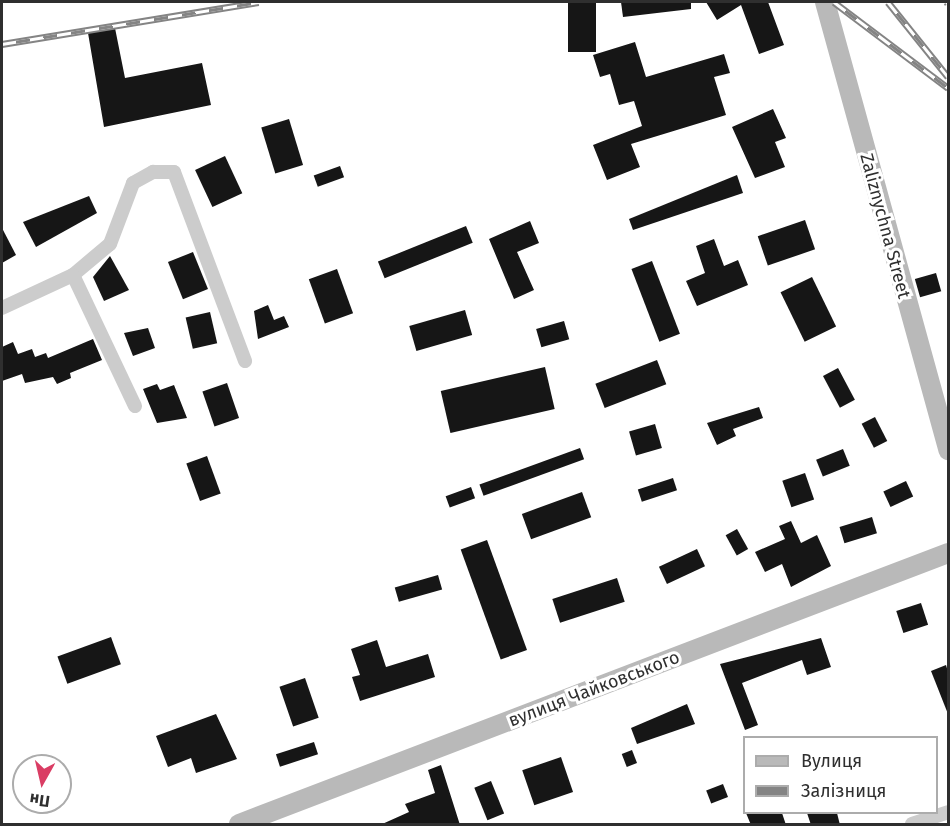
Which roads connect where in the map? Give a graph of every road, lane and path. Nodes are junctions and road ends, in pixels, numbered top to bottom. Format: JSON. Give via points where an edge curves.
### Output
{"nodes":[{"id":1,"x":825,"y":2,"type":"edge"},
{"id":2,"x":73,"y":275,"type":"junction"},
{"id":3,"x":2,"y":308,"type":"edge"},
{"id":4,"x":245,"y":361,"type":"dead end"},
{"id":5,"x":135,"y":406,"type":"dead end"},
{"id":6,"x":948,"y":450,"type":"edge"},
{"id":7,"x":948,"y":554,"type":"edge"},
{"id":8,"x":948,"y":812,"type":"edge"},
{"id":9,"x":239,"y":825,"type":"edge"},
{"id":10,"x":912,"y":825,"type":"edge"}],
"edges":[{"from":1,"to":6,"type":"street","name":"Zaliznychna Street"},
{"from":2,"to":3,"type":"street"},
{"from":2,"to":4,"type":"street","via":[[110,244],[133,183],[153,172],[174,172]]},
{"from":2,"to":5,"type":"street"},
{"from":7,"to":9,"type":"street","name":"вулиця Чайковського"},
{"from":8,"to":10,"type":"street"}]}
